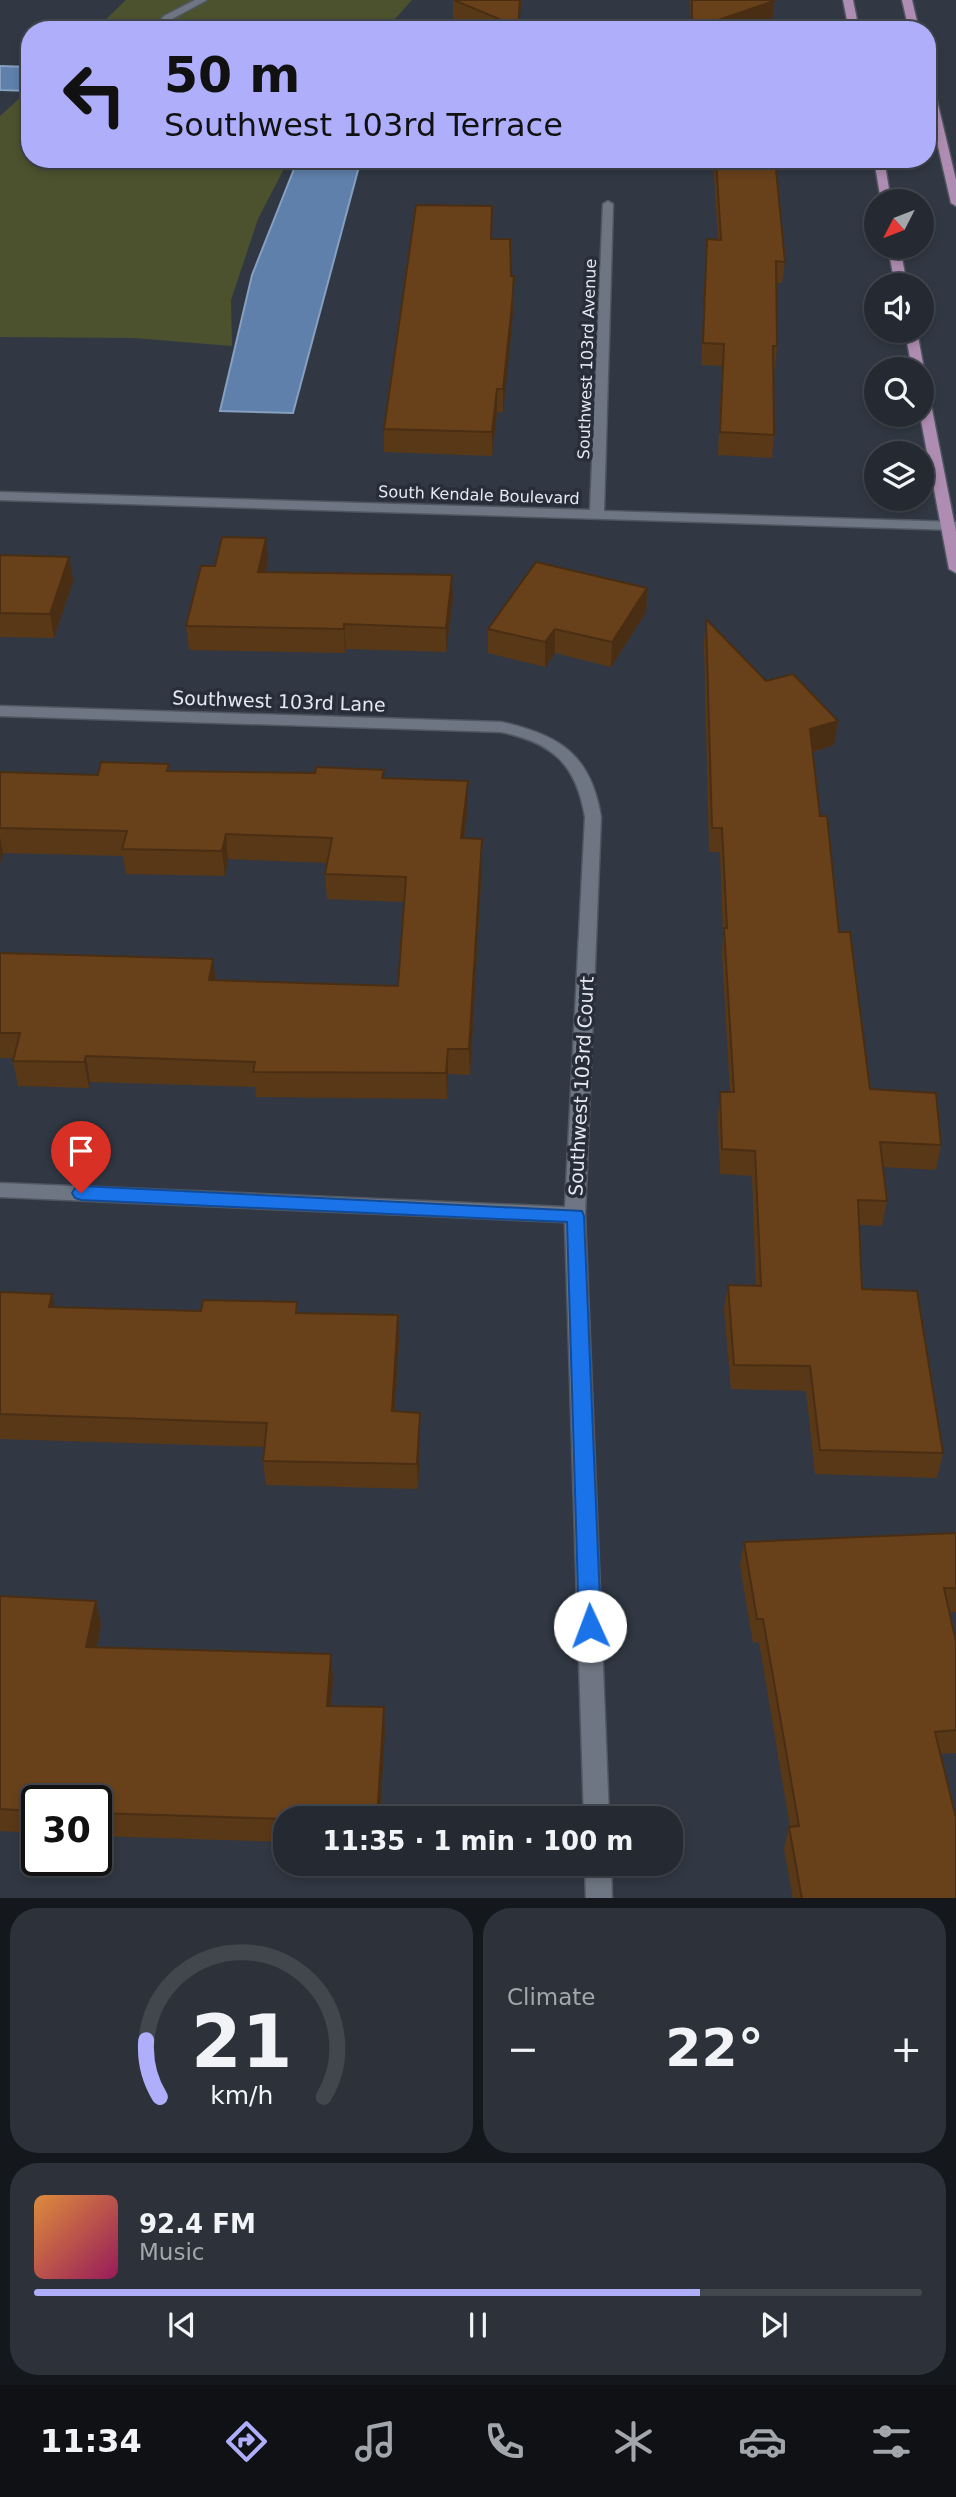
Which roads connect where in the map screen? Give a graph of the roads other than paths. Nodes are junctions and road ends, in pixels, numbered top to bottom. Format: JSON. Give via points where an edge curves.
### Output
{"nodes":[{"id":1,"x":202,"y":0,"type":"edge"},
{"id":2,"x":848,"y":0,"type":"edge"},
{"id":3,"x":907,"y":0,"type":"edge"},
{"id":4,"x":164,"y":21,"type":"edge"},
{"id":5,"x":852,"y":21,"type":"edge"},
{"id":6,"x":912,"y":21,"type":"edge"},
{"id":7,"x":936,"y":118,"type":"edge"},
{"id":8,"x":880,"y":168,"type":"edge"},
{"id":9,"x":884,"y":189,"type":"edge"},
{"id":10,"x":956,"y":203,"type":"edge"},
{"id":11,"x":608,"y":204,"type":"dead end"},
{"id":12,"x":930,"y":427,"type":"edge"},
{"id":13,"x":0,"y":496,"type":"edge"},
{"id":14,"x":597,"y":516,"type":"junction"},
{"id":15,"x":951,"y":526,"type":"edge"},
{"id":16,"x":956,"y":569,"type":"edge"},
{"id":17,"x":0,"y":711,"type":"edge"},
{"id":18,"x":554,"y":744,"type":"joint"},
{"id":19,"x":0,"y":1190,"type":"edge"},
{"id":20,"x":575,"y":1216,"type":"junction"},
{"id":21,"x":597,"y":1806,"type":"edge"},
{"id":22,"x":599,"y":1876,"type":"edge"},
{"id":23,"x":600,"y":1898,"type":"edge"}],
"edges":[{"from":1,"to":4,"type":"street"},
{"from":2,"to":5,"type":"main road"},
{"from":3,"to":6,"type":"main road"},
{"from":7,"to":10,"type":"main road"},
{"from":8,"to":9,"type":"main road"},
{"from":11,"to":14,"type":"street","name":"Southwest 103rd Avenue"},
{"from":12,"to":15,"type":"main road"},
{"from":13,"to":14,"type":"street","name":"South Kendale Boulevard"},
{"from":14,"to":15,"type":"street","name":"South Kendale Boulevard"},
{"from":15,"to":16,"type":"main road"},
{"from":17,"to":18,"type":"street","name":"Southwest 103rd Lane","via":[[501,727]]},
{"from":18,"to":20,"type":"street","name":"Southwest 103rd Court","via":[[569,756],[586,782],[593,817]]},
{"from":19,"to":20,"type":"street"},
{"from":20,"to":21,"type":"street","name":"Southwest 103rd Court"},
{"from":22,"to":23,"type":"street"}]}
